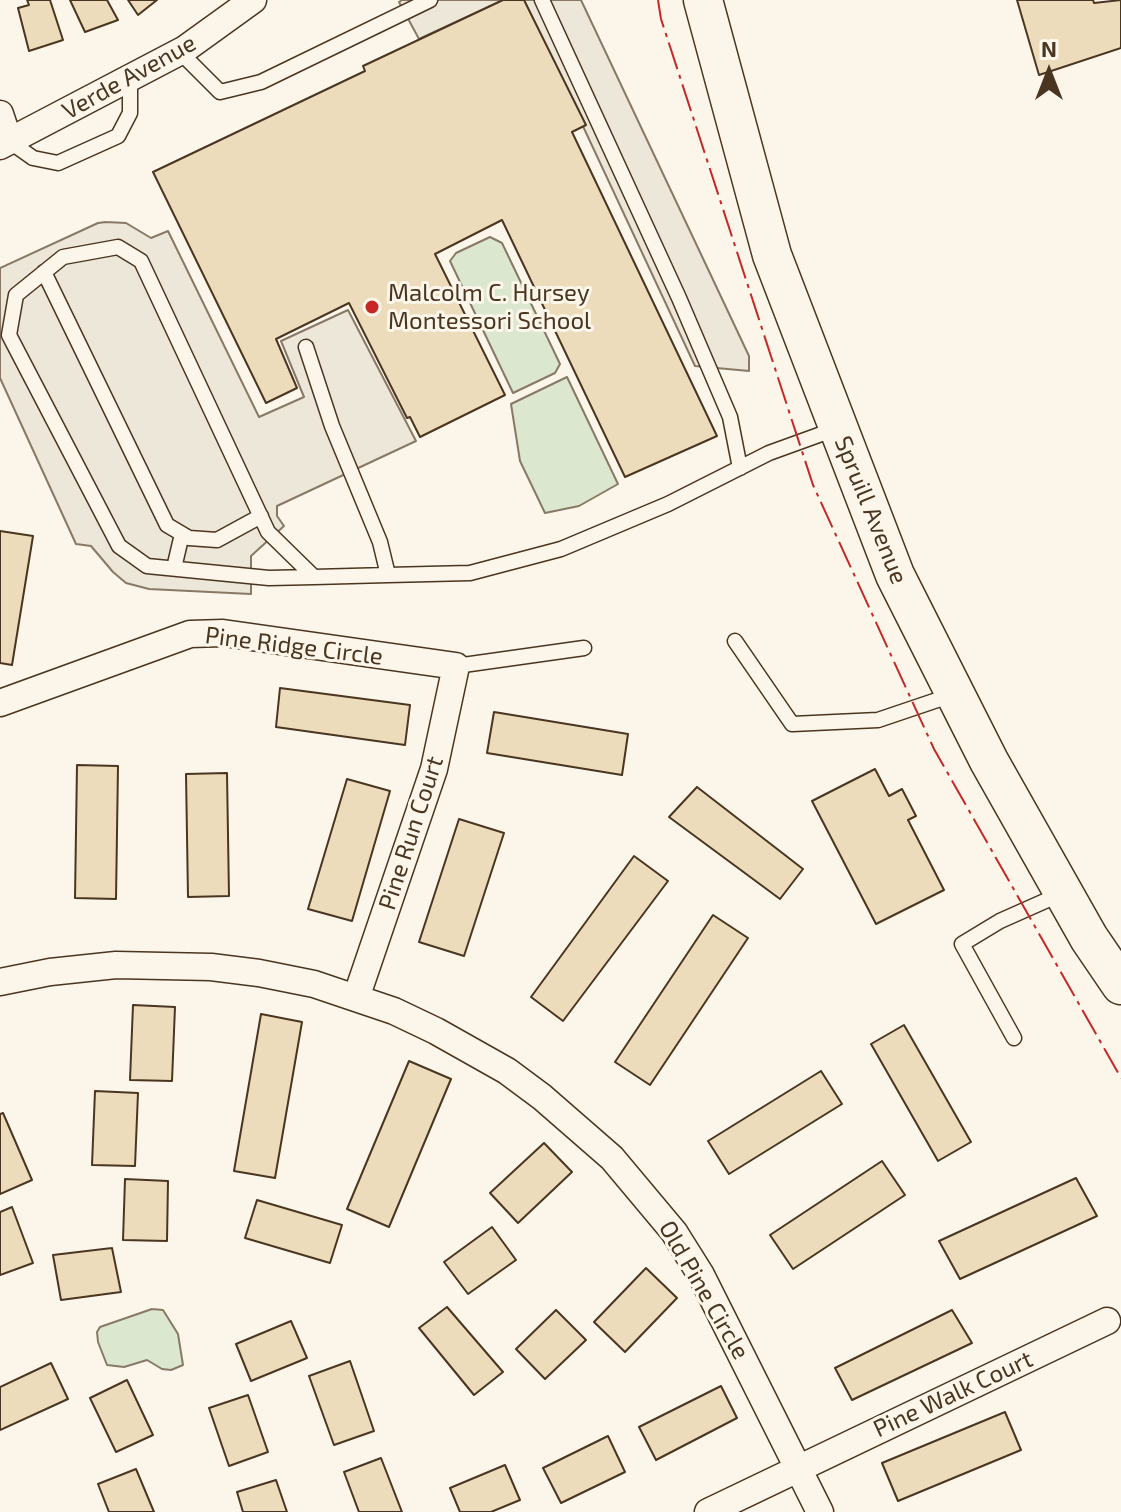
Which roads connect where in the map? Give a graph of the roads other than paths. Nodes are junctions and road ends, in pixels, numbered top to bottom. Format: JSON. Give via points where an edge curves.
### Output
{"nodes":[{"id":1,"x":253,"y":0,"type":"edge"},
{"id":2,"x":430,"y":0,"type":"edge"},
{"id":3,"x":542,"y":0,"type":"edge"},
{"id":4,"x":703,"y":0,"type":"edge"},
{"id":5,"x":180,"y":52,"type":"junction"},
{"id":6,"x":130,"y":78,"type":"junction"},
{"id":7,"x":0,"y":114,"type":"edge"},
{"id":8,"x":5,"y":144,"type":"edge"},
{"id":9,"x":44,"y":272,"type":"junction"},
{"id":10,"x":306,"y":347,"type":"dead end"},
{"id":11,"x":839,"y":428,"type":"junction"},
{"id":12,"x":740,"y":468,"type":"junction"},
{"id":13,"x":261,"y":516,"type":"junction"},
{"id":14,"x":182,"y":534,"type":"junction"},
{"id":15,"x":174,"y":568,"type":"junction"},
{"id":16,"x":388,"y":575,"type":"junction"},
{"id":17,"x":314,"y":577,"type":"junction"},
{"id":18,"x":735,"y":641,"type":"dead end"},
{"id":19,"x":584,"y":648,"type":"dead end"},
{"id":20,"x":456,"y":666,"type":"junction"},
{"id":21,"x":956,"y":694,"type":"junction"},
{"id":22,"x":0,"y":703,"type":"edge"},
{"id":23,"x":1063,"y":893,"type":"junction"},
{"id":24,"x":0,"y":982,"type":"edge"},
{"id":25,"x":1121,"y":985,"type":"edge"},
{"id":26,"x":356,"y":998,"type":"junction"},
{"id":27,"x":1014,"y":1038,"type":"dead end"},
{"id":28,"x":1107,"y":1321,"type":"dead end"},
{"id":29,"x":800,"y":1468,"type":"junction"},
{"id":30,"x":708,"y":1512,"type":"edge"},
{"id":31,"x":820,"y":1512,"type":"edge"}],
"edges":[{"from":1,"to":5,"type":"street","name":"Verde Avenue"},
{"from":2,"to":5,"type":"lane","via":[[261,82],[220,92]]},
{"from":3,"to":12,"type":"lane","via":[[730,417]]},
{"from":4,"to":11,"type":"street","name":"Spruill Avenue","via":[[772,255]]},
{"from":5,"to":6,"type":"street","name":"Verde Avenue"},
{"from":6,"to":8,"type":"street","name":"Verde Avenue"},
{"from":6,"to":8,"type":"lane","via":[[130,113],[118,136],[58,163]]},
{"from":7,"to":8,"type":"street"},
{"from":9,"to":13,"type":"lane","via":[[63,257],[118,247],[141,261]]},
{"from":9,"to":14,"type":"lane","via":[[167,525]]},
{"from":9,"to":15,"type":"lane","via":[[16,295],[9,335],[119,546],[147,566]]},
{"from":10,"to":16,"type":"lane"},
{"from":11,"to":12,"type":"lane"},
{"from":11,"to":21,"type":"street","name":"Spruill Avenue","via":[[895,575]]},
{"from":12,"to":16,"type":"lane","via":[[561,549],[470,573]]},
{"from":13,"to":14,"type":"lane","via":[[217,540]]},
{"from":13,"to":17,"type":"lane","via":[[268,532]]},
{"from":14,"to":15,"type":"lane"},
{"from":15,"to":17,"type":"lane"},
{"from":16,"to":17,"type":"lane"},
{"from":18,"to":21,"type":"lane","via":[[792,724],[878,720]]},
{"from":19,"to":20,"type":"lane"},
{"from":20,"to":22,"type":"street","name":"Pine Ridge Circle","via":[[223,633],[190,634]]},
{"from":20,"to":26,"type":"street","name":"Pine Run Court","via":[[434,769]]},
{"from":21,"to":23,"type":"street","name":"Spruill Avenue"},
{"from":23,"to":25,"type":"street","name":"Spruill Avenue"},
{"from":23,"to":27,"type":"lane","via":[[962,944]]},
{"from":24,"to":26,"type":"street","name":"Old Pine Circle","via":[[50,972],[165,964],[259,973]]},
{"from":26,"to":29,"type":"street","name":"Old Pine Circle","via":[[436,1031],[507,1071],[612,1158],[674,1232],[701,1275]]},
{"from":28,"to":29,"type":"street","name":"Pine Walk Court"},
{"from":29,"to":30,"type":"street","name":"Pine Walk Court"},
{"from":29,"to":31,"type":"street","name":"Old Pine Circle"}]}
